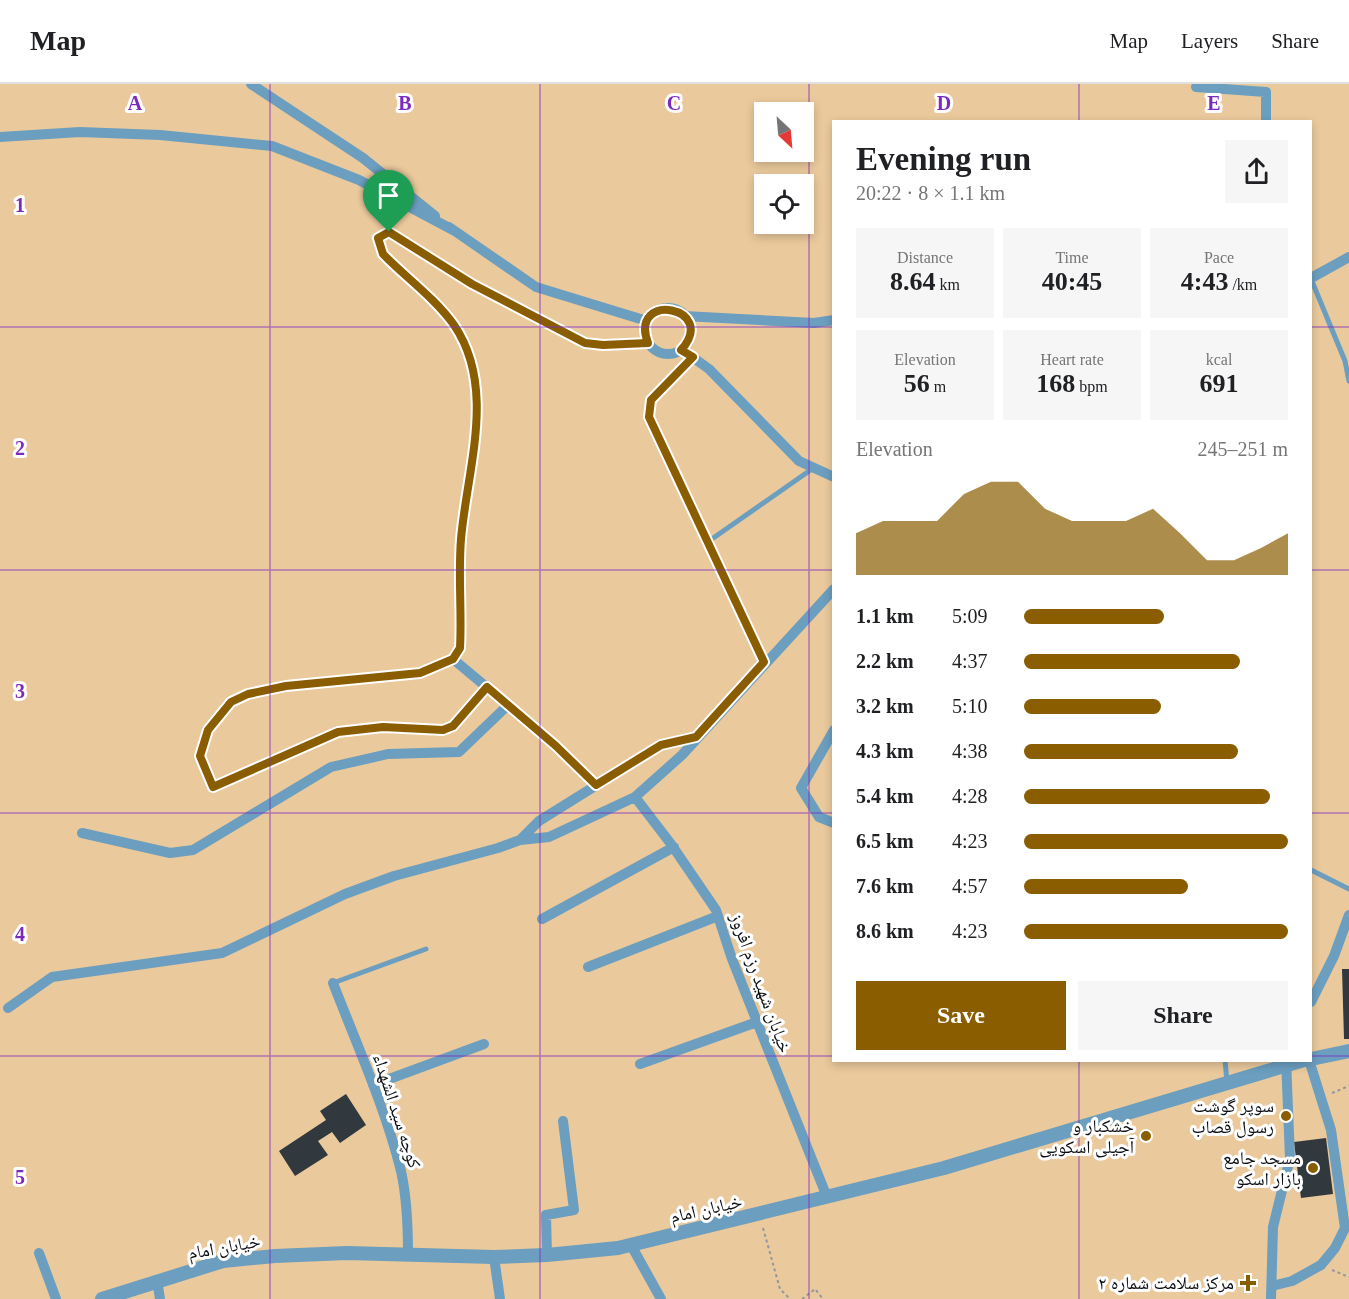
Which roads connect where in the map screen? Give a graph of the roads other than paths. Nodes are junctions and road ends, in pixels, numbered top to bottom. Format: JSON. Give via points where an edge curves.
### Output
{"nodes":[{"id":1,"x":251,"y":84,"type":"edge"},
{"id":2,"x":1196,"y":87,"type":"dead end"},
{"id":3,"x":1266,"y":120,"type":"edge"},
{"id":4,"x":0,"y":137,"type":"edge"},
{"id":5,"x":453,"y":230,"type":"junction"},
{"id":6,"x":1349,"y":257,"type":"edge"},
{"id":7,"x":1312,"y":277,"type":"edge"},
{"id":8,"x":1312,"y":280,"type":"edge"},
{"id":9,"x":684,"y":316,"type":"junction"},
{"id":10,"x":832,"y":320,"type":"edge"},
{"id":11,"x":647,"y":321,"type":"junction"},
{"id":12,"x":648,"y":343,"type":"junction"},
{"id":13,"x":681,"y":350,"type":"junction"},
{"id":14,"x":693,"y":357,"type":"junction"},
{"id":15,"x":1349,"y":381,"type":"edge"},
{"id":16,"x":812,"y":469,"type":"junction"},
{"id":17,"x":832,"y":476,"type":"edge"},
{"id":18,"x":709,"y":542,"type":"junction"},
{"id":19,"x":832,"y":591,"type":"edge"},
{"id":20,"x":453,"y":659,"type":"junction"},
{"id":21,"x":764,"y":662,"type":"junction"},
{"id":22,"x":487,"y":687,"type":"junction"},
{"id":23,"x":508,"y":705,"type":"junction"},
{"id":24,"x":832,"y":734,"type":"edge"},
{"id":25,"x":696,"y":737,"type":"junction"},
{"id":26,"x":596,"y":785,"type":"junction"},
{"id":27,"x":635,"y":797,"type":"junction"},
{"id":28,"x":832,"y":823,"type":"edge"},
{"id":29,"x":82,"y":833,"type":"dead end"},
{"id":30,"x":520,"y":840,"type":"junction"},
{"id":31,"x":674,"y":847,"type":"junction"},
{"id":32,"x":1312,"y":870,"type":"edge"},
{"id":33,"x":1349,"y":889,"type":"edge"},
{"id":34,"x":1349,"y":915,"type":"edge"},
{"id":35,"x":718,"y":916,"type":"junction"},
{"id":36,"x":543,"y":919,"type":"dead end"},
{"id":37,"x":426,"y":949,"type":"dead end"},
{"id":38,"x":588,"y":967,"type":"dead end"},
{"id":39,"x":333,"y":983,"type":"joint"},
{"id":40,"x":1312,"y":996,"type":"edge"},
{"id":41,"x":8,"y":1008,"type":"dead end"},
{"id":42,"x":757,"y":1022,"type":"junction"},
{"id":43,"x":484,"y":1044,"type":"dead end"},
{"id":44,"x":1349,"y":1052,"type":"edge"},
{"id":45,"x":1312,"y":1060,"type":"edge"},
{"id":46,"x":1225,"y":1062,"type":"edge"},
{"id":47,"x":1286,"y":1062,"type":"edge"},
{"id":48,"x":1311,"y":1062,"type":"edge"},
{"id":49,"x":640,"y":1064,"type":"dead end"},
{"id":50,"x":1227,"y":1084,"type":"junction"},
{"id":51,"x":373,"y":1085,"type":"junction"},
{"id":52,"x":563,"y":1121,"type":"dead end"},
{"id":53,"x":827,"y":1197,"type":"junction"},
{"id":54,"x":632,"y":1245,"type":"junction"},
{"id":55,"x":39,"y":1252,"type":"dead end"},
{"id":56,"x":408,"y":1254,"type":"junction"},
{"id":57,"x":547,"y":1255,"type":"junction"},
{"id":58,"x":494,"y":1257,"type":"junction"},
{"id":59,"x":157,"y":1280,"type":"junction"},
{"id":60,"x":1272,"y":1286,"type":"junction"},
{"id":61,"x":56,"y":1299,"type":"edge"},
{"id":62,"x":102,"y":1299,"type":"edge"},
{"id":63,"x":160,"y":1299,"type":"edge"},
{"id":64,"x":500,"y":1299,"type":"edge"},
{"id":65,"x":661,"y":1299,"type":"edge"},
{"id":66,"x":1271,"y":1299,"type":"edge"}],
"edges":[{"from":1,"to":5,"type":"street","via":[[363,158]]},
{"from":2,"to":3,"type":"street","via":[[1266,92]]},
{"from":4,"to":5,"type":"street","via":[[160,135],[272,146],[359,180]]},
{"from":5,"to":11,"type":"street","via":[[536,287]]},
{"from":6,"to":7,"type":"street"},
{"from":8,"to":15,"type":"lane","via":[[1345,361]]},
{"from":9,"to":10,"type":"street","via":[[814,323]]},
{"from":9,"to":11,"type":"street","via":[[664,309]]},
{"from":9,"to":13,"type":"street","via":[[690,337]]},
{"from":11,"to":12,"type":"street"},
{"from":12,"to":13,"type":"street","via":[[667,354]]},
{"from":12,"to":20,"type":"street","via":[[585,343],[472,284],[389,232],[378,238],[383,254],[453,325],[467,351],[476,382],[476,431],[461,540],[460,648]]},
{"from":13,"to":14,"type":"street"},
{"from":14,"to":16,"type":"street","via":[[799,461]]},
{"from":14,"to":18,"type":"street","via":[[651,400],[649,417]]},
{"from":16,"to":17,"type":"street"},
{"from":16,"to":18,"type":"lane"},
{"from":18,"to":21,"type":"street"},
{"from":19,"to":21,"type":"street"},
{"from":20,"to":22,"type":"street"},
{"from":20,"to":22,"type":"street","via":[[420,673],[286,686],[231,702],[208,730],[200,756],[213,787],[338,732],[383,727],[443,730],[453,726]]},
{"from":21,"to":25,"type":"street"},
{"from":22,"to":23,"type":"street"},
{"from":23,"to":26,"type":"street"},
{"from":23,"to":29,"type":"street","via":[[459,752],[388,754],[331,766],[192,850],[170,853]]},
{"from":24,"to":28,"type":"street","via":[[801,788],[819,817]]},
{"from":25,"to":26,"type":"street","via":[[661,745]]},
{"from":25,"to":27,"type":"street","via":[[682,755]]},
{"from":26,"to":30,"type":"street","via":[[538,821]]},
{"from":27,"to":30,"type":"street","via":[[549,837]]},
{"from":27,"to":31,"type":"street","name":"خیابان شهید رزم افروز"},
{"from":30,"to":41,"type":"street","via":[[345,894],[222,953],[52,977]]},
{"from":31,"to":35,"type":"street","name":"خیابان شهید رزم افروز"},
{"from":31,"to":36,"type":"street"},
{"from":32,"to":33,"type":"lane"},
{"from":34,"to":40,"type":"street","via":[[1334,956]]},
{"from":35,"to":38,"type":"street"},
{"from":35,"to":42,"type":"street","name":"خیابان شهید رزم افروز"},
{"from":37,"to":39,"type":"lane"},
{"from":39,"to":51,"type":"street","name":"کوچه سید الشهداء"},
{"from":42,"to":49,"type":"street"},
{"from":42,"to":53,"type":"street","name":"خیابان شهید رزم افروز"},
{"from":43,"to":51,"type":"street"},
{"from":44,"to":45,"type":"street"},
{"from":46,"to":50,"type":"lane"},
{"from":47,"to":50,"type":"street","name":"خیابان امام"},
{"from":47,"to":60,"type":"street","via":[[1290,1158],[1274,1227]]},
{"from":48,"to":60,"type":"street","via":[[1331,1130],[1345,1228],[1322,1265],[1292,1281]]},
{"from":50,"to":53,"type":"street","name":"خیابان امام","via":[[944,1168]]},
{"from":51,"to":56,"type":"street","name":"کوچه سید الشهداء","via":[[401,1172]]},
{"from":52,"to":57,"type":"street","via":[[574,1210],[546,1215]]},
{"from":53,"to":54,"type":"street","name":"خیابان امام"},
{"from":54,"to":57,"type":"street","name":"خیابان امام"},
{"from":54,"to":65,"type":"street"},
{"from":55,"to":61,"type":"street"},
{"from":56,"to":58,"type":"street","name":"خیابان امام"},
{"from":56,"to":59,"type":"street","name":"خیابان امام","via":[[254,1258]]},
{"from":57,"to":58,"type":"street","name":"خیابان امام"},
{"from":58,"to":64,"type":"street"},
{"from":59,"to":62,"type":"street","name":"خیابان امام"},
{"from":59,"to":63,"type":"street"},
{"from":60,"to":66,"type":"street"}]}
